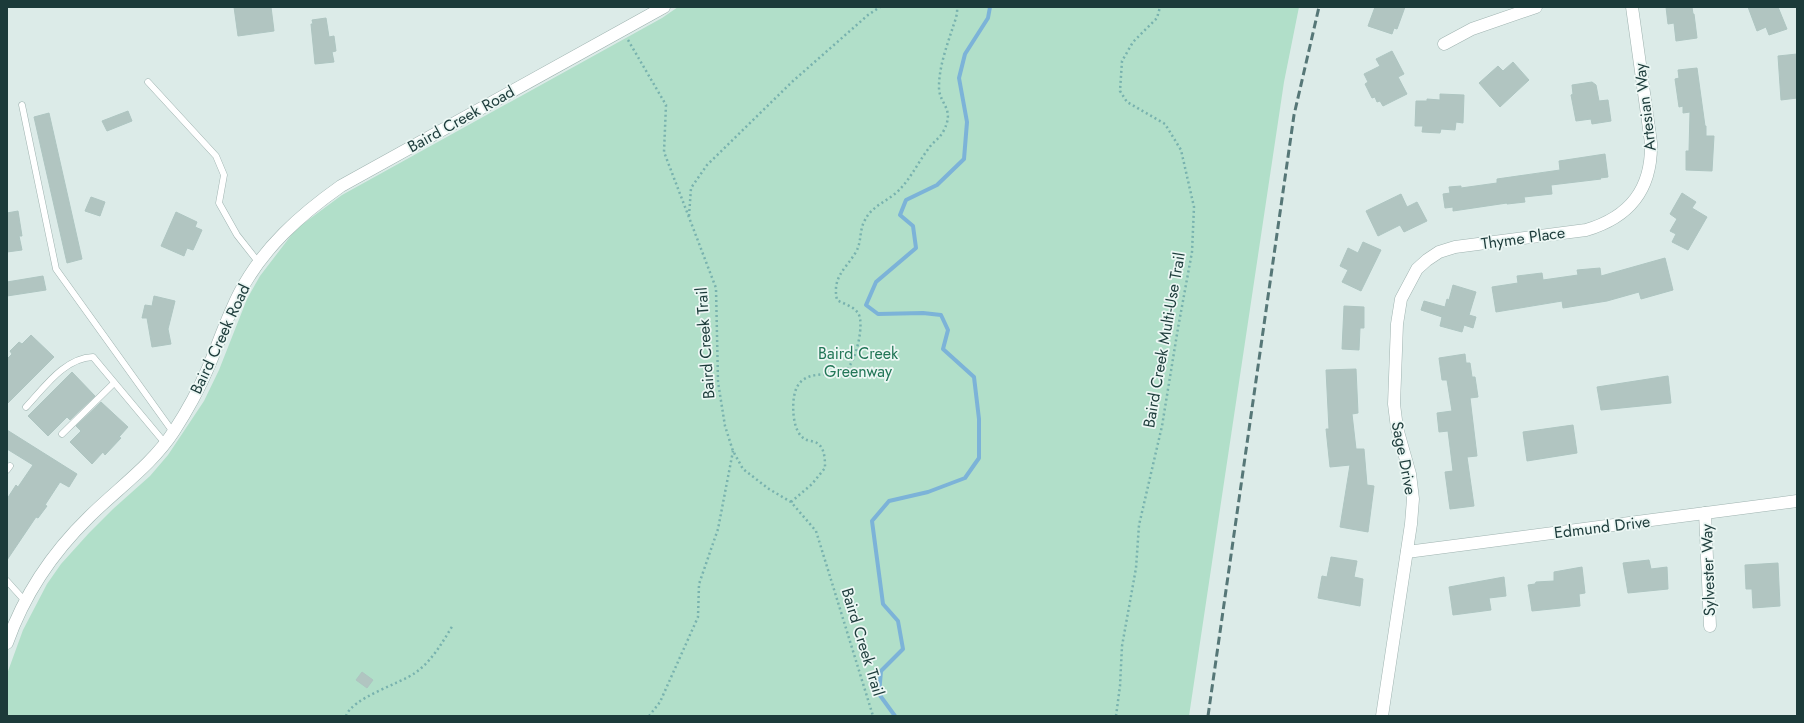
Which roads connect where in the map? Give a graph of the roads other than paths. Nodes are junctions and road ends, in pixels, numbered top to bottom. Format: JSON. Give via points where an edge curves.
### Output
{"nodes":[{"id":1,"x":664,"y":7,"type":"edge"},
{"id":2,"x":1536,"y":7,"type":"edge"},
{"id":3,"x":1632,"y":7,"type":"edge"},
{"id":4,"x":1444,"y":44,"type":"dead end"},
{"id":5,"x":148,"y":82,"type":"dead end"},
{"id":6,"x":22,"y":105,"type":"dead end"},
{"id":7,"x":1633,"y":203,"type":"joint"},
{"id":8,"x":258,"y":263,"type":"junction"},
{"id":9,"x":1414,"y":273,"type":"joint"},
{"id":10,"x":114,"y":383,"type":"junction"},
{"id":11,"x":26,"y":407,"type":"dead end"},
{"id":12,"x":173,"y":432,"type":"junction"},
{"id":13,"x":62,"y":434,"type":"dead end"},
{"id":14,"x":164,"y":442,"type":"junction"},
{"id":15,"x":1797,"y":501,"type":"edge"},
{"id":16,"x":1705,"y":513,"type":"junction"},
{"id":17,"x":1407,"y":552,"type":"junction"},
{"id":18,"x":7,"y":581,"type":"edge"},
{"id":19,"x":25,"y":601,"type":"junction"},
{"id":20,"x":1710,"y":626,"type":"dead end"},
{"id":21,"x":7,"y":643,"type":"edge"},
{"id":22,"x":1382,"y":716,"type":"edge"}],
"edges":[{"from":1,"to":8,"type":"street","name":"Baird Creek Road","via":[[340,186],[296,220]]},
{"from":2,"to":4,"type":"street","via":[[1472,30]]},
{"from":3,"to":7,"type":"street","name":"Artesian Way","via":[[1651,144],[1649,173]]},
{"from":5,"to":8,"type":"lane","via":[[216,156],[224,175],[219,203],[237,235]]},
{"from":6,"to":12,"type":"lane","via":[[56,269]]},
{"from":7,"to":9,"type":"street","name":"Thyme Place","via":[[1614,219],[1586,230],[1455,247],[1439,252]]},
{"from":8,"to":12,"type":"street","name":"Baird Creek Road","via":[[240,292],[208,368]]},
{"from":9,"to":17,"type":"street","name":"Sage Drive","via":[[1401,299],[1397,324],[1394,404],[1413,499]]},
{"from":10,"to":11,"type":"lane","via":[[93,357],[85,357],[66,366]]},
{"from":10,"to":13,"type":"lane"},
{"from":10,"to":14,"type":"lane"},
{"from":12,"to":14,"type":"street","name":"Baird Creek Road"},
{"from":14,"to":19,"type":"street","name":"Baird Creek Road","via":[[134,476],[64,544]]},
{"from":15,"to":16,"type":"street","name":"Edmund Drive"},
{"from":16,"to":17,"type":"street","name":"Edmund Drive"},
{"from":16,"to":20,"type":"street","name":"Sylvester Way"},
{"from":17,"to":22,"type":"street","name":"Sage Drive"},
{"from":18,"to":19,"type":"lane"},
{"from":19,"to":21,"type":"street","name":"Baird Creek Road"}]}
